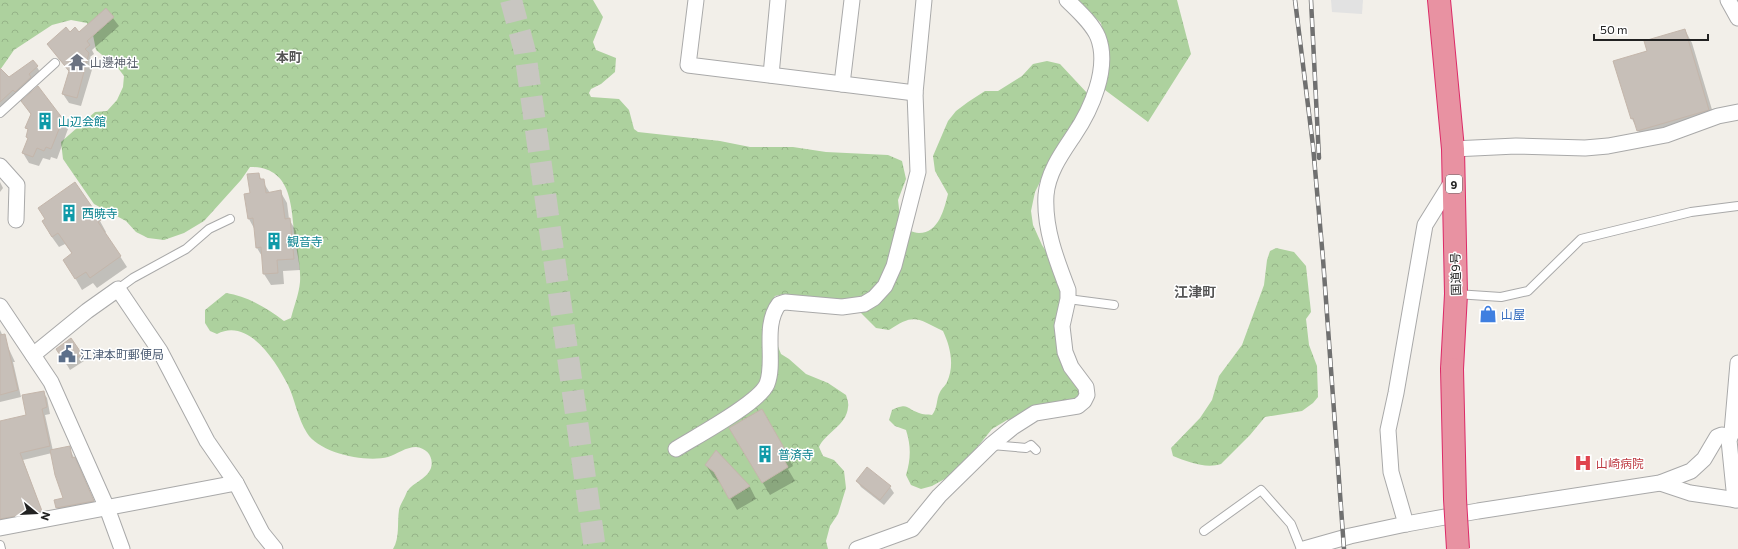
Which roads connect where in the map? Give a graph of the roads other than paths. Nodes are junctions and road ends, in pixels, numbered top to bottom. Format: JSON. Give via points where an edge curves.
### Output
{"nodes":[{"id":1,"x":696,"y":0,"type":"edge"},
{"id":2,"x":778,"y":0,"type":"edge"},
{"id":3,"x":852,"y":0,"type":"edge"},
{"id":4,"x":924,"y":0,"type":"edge"},
{"id":5,"x":1067,"y":0,"type":"edge"},
{"id":6,"x":1439,"y":0,"type":"edge"},
{"id":7,"x":1728,"y":0,"type":"edge"},
{"id":8,"x":1738,"y":18,"type":"edge"},
{"id":9,"x":55,"y":63,"type":"dead end"},
{"id":10,"x":771,"y":75,"type":"junction"},
{"id":11,"x":842,"y":84,"type":"junction"},
{"id":12,"x":915,"y":93,"type":"junction"},
{"id":13,"x":1738,"y":112,"type":"edge"},
{"id":14,"x":0,"y":113,"type":"edge"},
{"id":15,"x":1453,"y":149,"type":"junction"},
{"id":16,"x":0,"y":166,"type":"edge"},
{"id":17,"x":1454,"y":180,"type":"junction"},
{"id":18,"x":1738,"y":206,"type":"edge"},
{"id":19,"x":16,"y":220,"type":"dead end"},
{"id":20,"x":230,"y":220,"type":"dead end"},
{"id":21,"x":118,"y":289,"type":"junction"},
{"id":22,"x":1456,"y":294,"type":"junction"},
{"id":23,"x":1068,"y":299,"type":"junction"},
{"id":24,"x":1114,"y":305,"type":"dead end"},
{"id":25,"x":0,"y":306,"type":"edge"},
{"id":26,"x":33,"y":355,"type":"junction"},
{"id":27,"x":1738,"y":363,"type":"edge"},
{"id":28,"x":1733,"y":433,"type":"edge"},
{"id":29,"x":991,"y":445,"type":"junction"},
{"id":30,"x":676,"y":449,"type":"dead end"},
{"id":31,"x":1036,"y":450,"type":"dead end"},
{"id":32,"x":236,"y":483,"type":"junction"},
{"id":33,"x":1660,"y":483,"type":"junction"},
{"id":34,"x":1737,"y":500,"type":"edge"},
{"id":35,"x":107,"y":508,"type":"junction"},
{"id":36,"x":1406,"y":524,"type":"junction"},
{"id":37,"x":0,"y":528,"type":"edge"},
{"id":38,"x":1204,"y":531,"type":"dead end"},
{"id":39,"x":0,"y":545,"type":"edge"},
{"id":40,"x":1,"y":549,"type":"edge"},
{"id":41,"x":122,"y":549,"type":"edge"},
{"id":42,"x":275,"y":549,"type":"edge"},
{"id":43,"x":857,"y":549,"type":"edge"},
{"id":44,"x":1303,"y":549,"type":"edge"},
{"id":45,"x":1458,"y":549,"type":"edge"}],
"edges":[{"from":1,"to":10,"type":"street","via":[[688,65]]},
{"from":2,"to":10,"type":"street"},
{"from":3,"to":11,"type":"street"},
{"from":4,"to":12,"type":"street"},
{"from":5,"to":23,"type":"street","via":[[1094,30],[1100,43],[1101,56],[1098,83],[1088,114],[1059,158],[1046,195],[1048,231],[1068,290]]},
{"from":6,"to":15,"type":"highway","name":"国道9号","number":"9"},
{"from":7,"to":8,"type":"street"},
{"from":9,"to":14,"type":"lane"},
{"from":10,"to":11,"type":"street"},
{"from":11,"to":12,"type":"street"},
{"from":12,"to":30,"type":"street","via":[[918,172],[894,266],[885,286],[864,304],[849,307],[786,302],[779,304],[770,327],[768,379],[764,390],[753,401]]},
{"from":13,"to":15,"type":"street","via":[[1718,116],[1666,135],[1608,146]]},
{"from":15,"to":17,"type":"highway","name":"国道9号","number":"9"},
{"from":16,"to":19,"type":"street","via":[[17,185]]},
{"from":17,"to":22,"type":"highway","name":"国道9号","number":"9"},
{"from":17,"to":36,"type":"street","via":[[1425,225],[1388,430],[1392,472]]},
{"from":18,"to":22,"type":"lane","via":[[1691,212],[1581,239],[1528,291],[1501,297]]},
{"from":20,"to":21,"type":"lane","via":[[210,228],[186,249]]},
{"from":21,"to":26,"type":"street"},
{"from":21,"to":32,"type":"street","via":[[160,351],[207,441]]},
{"from":22,"to":45,"type":"highway","name":"国道9号","number":"9","bridge":true,"via":[[1452,369]]},
{"from":23,"to":24,"type":"lane"},
{"from":23,"to":29,"type":"street","via":[[1062,326],[1066,358],[1084,385],[1086,398],[1078,406],[1035,414],[1013,427]]},
{"from":25,"to":26,"type":"street"},
{"from":26,"to":35,"type":"street","via":[[51,382]]},
{"from":27,"to":28,"type":"street"},
{"from":28,"to":33,"type":"street","via":[[1718,437],[1704,458],[1691,471]]},
{"from":28,"to":34,"type":"street"},
{"from":29,"to":31,"type":"lane","via":[[1026,448],[1031,445]]},
{"from":29,"to":43,"type":"street","via":[[939,496],[912,529]]},
{"from":32,"to":35,"type":"street"},
{"from":32,"to":42,"type":"street","via":[[262,533]]},
{"from":33,"to":34,"type":"street","via":[[1690,493]]},
{"from":33,"to":36,"type":"street","via":[[1478,510]]},
{"from":35,"to":37,"type":"street"},
{"from":35,"to":41,"type":"street"},
{"from":36,"to":44,"type":"street"},
{"from":38,"to":44,"type":"lane","via":[[1261,490],[1291,524]]},
{"from":39,"to":40,"type":"lane"}]}
